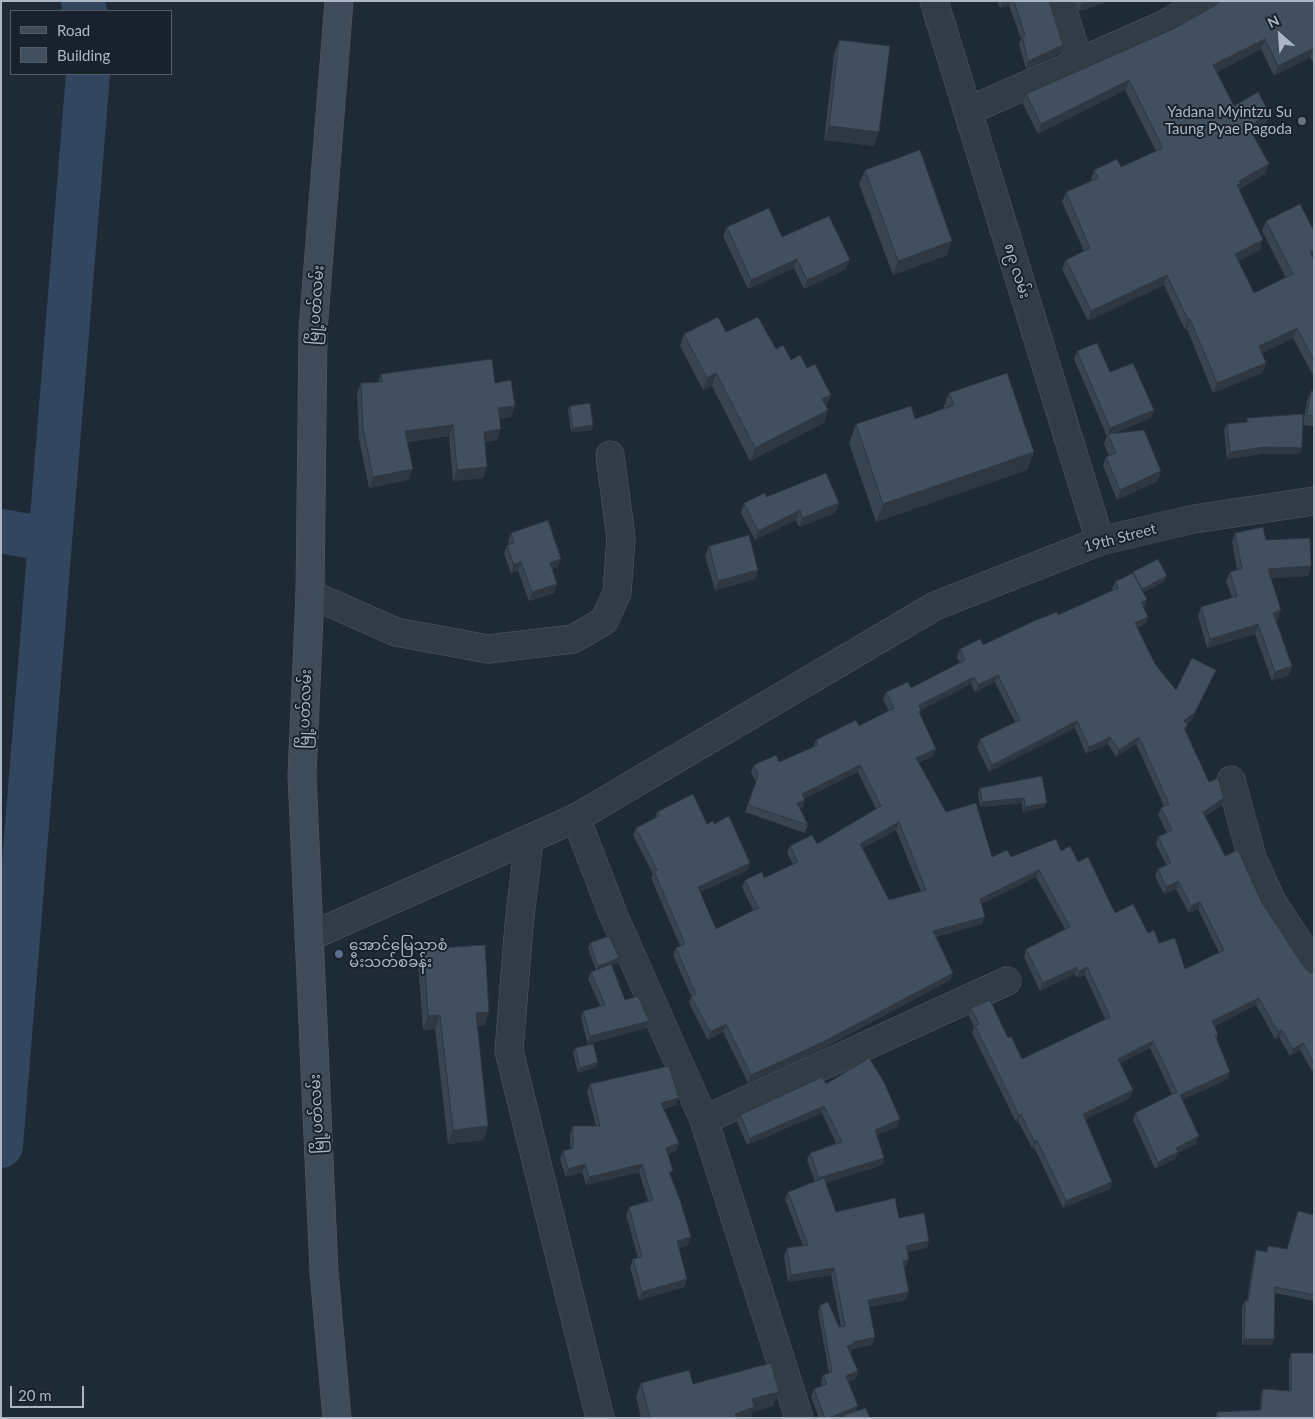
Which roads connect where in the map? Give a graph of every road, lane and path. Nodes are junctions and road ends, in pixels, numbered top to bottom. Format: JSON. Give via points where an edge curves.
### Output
{"nodes":[{"id":1,"x":339,"y":1,"type":"edge"},
{"id":2,"x":934,"y":1,"type":"edge"},
{"id":3,"x":1060,"y":1,"type":"edge"},
{"id":4,"x":1205,"y":1,"type":"edge"},
{"id":5,"x":1078,"y":62,"type":"junction"},
{"id":6,"x":968,"y":111,"type":"junction"},
{"id":7,"x":610,"y":455,"type":"dead end"},
{"id":8,"x":1314,"y":501,"type":"edge"},
{"id":9,"x":1100,"y":541,"type":"junction"},
{"id":10,"x":310,"y":594,"type":"junction"},
{"id":11,"x":1231,"y":780,"type":"dead end"},
{"id":12,"x":576,"y":818,"type":"junction"},
{"id":13,"x":529,"y":839,"type":"junction"},
{"id":14,"x":309,"y":937,"type":"junction"},
{"id":15,"x":1314,"y":966,"type":"edge"},
{"id":16,"x":1006,"y":981,"type":"dead end"},
{"id":17,"x":704,"y":1120,"type":"junction"},
{"id":18,"x":337,"y":1418,"type":"edge"},
{"id":19,"x":600,"y":1418,"type":"edge"},
{"id":20,"x":799,"y":1418,"type":"edge"}],
"edges":[{"from":1,"to":10,"type":"main road","name":"မြို့ပတ်လမ်း","via":[[313,330]]},
{"from":2,"to":6,"type":"street","name":"၈၉ လမ်း"},
{"from":3,"to":5,"type":"street"},
{"from":4,"to":5,"type":"street","via":[[1163,25]]},
{"from":5,"to":6,"type":"street"},
{"from":6,"to":9,"type":"street","name":"၈၉ လမ်း"},
{"from":7,"to":10,"type":"street","via":[[621,538],[617,593],[604,621],[572,639],[488,649],[396,632]]},
{"from":8,"to":9,"type":"street","name":"19th Street","via":[[1194,520]]},
{"from":9,"to":12,"type":"street","name":"19th Street","via":[[935,606]]},
{"from":10,"to":14,"type":"main road","name":"မြို့ပတ်လမ်း","via":[[302,775]]},
{"from":11,"to":15,"type":"street","via":[[1252,858],[1272,902]]},
{"from":12,"to":13,"type":"street","name":"19th Street"},
{"from":12,"to":17,"type":"street","via":[[613,914]]},
{"from":13,"to":14,"type":"street","name":"19th Street"},
{"from":13,"to":19,"type":"street","via":[[509,1051]]},
{"from":14,"to":18,"type":"main road","name":"မြို့ပတ်လမ်း","via":[[324,1272]]},
{"from":16,"to":17,"type":"street"},
{"from":17,"to":20,"type":"street"}]}
